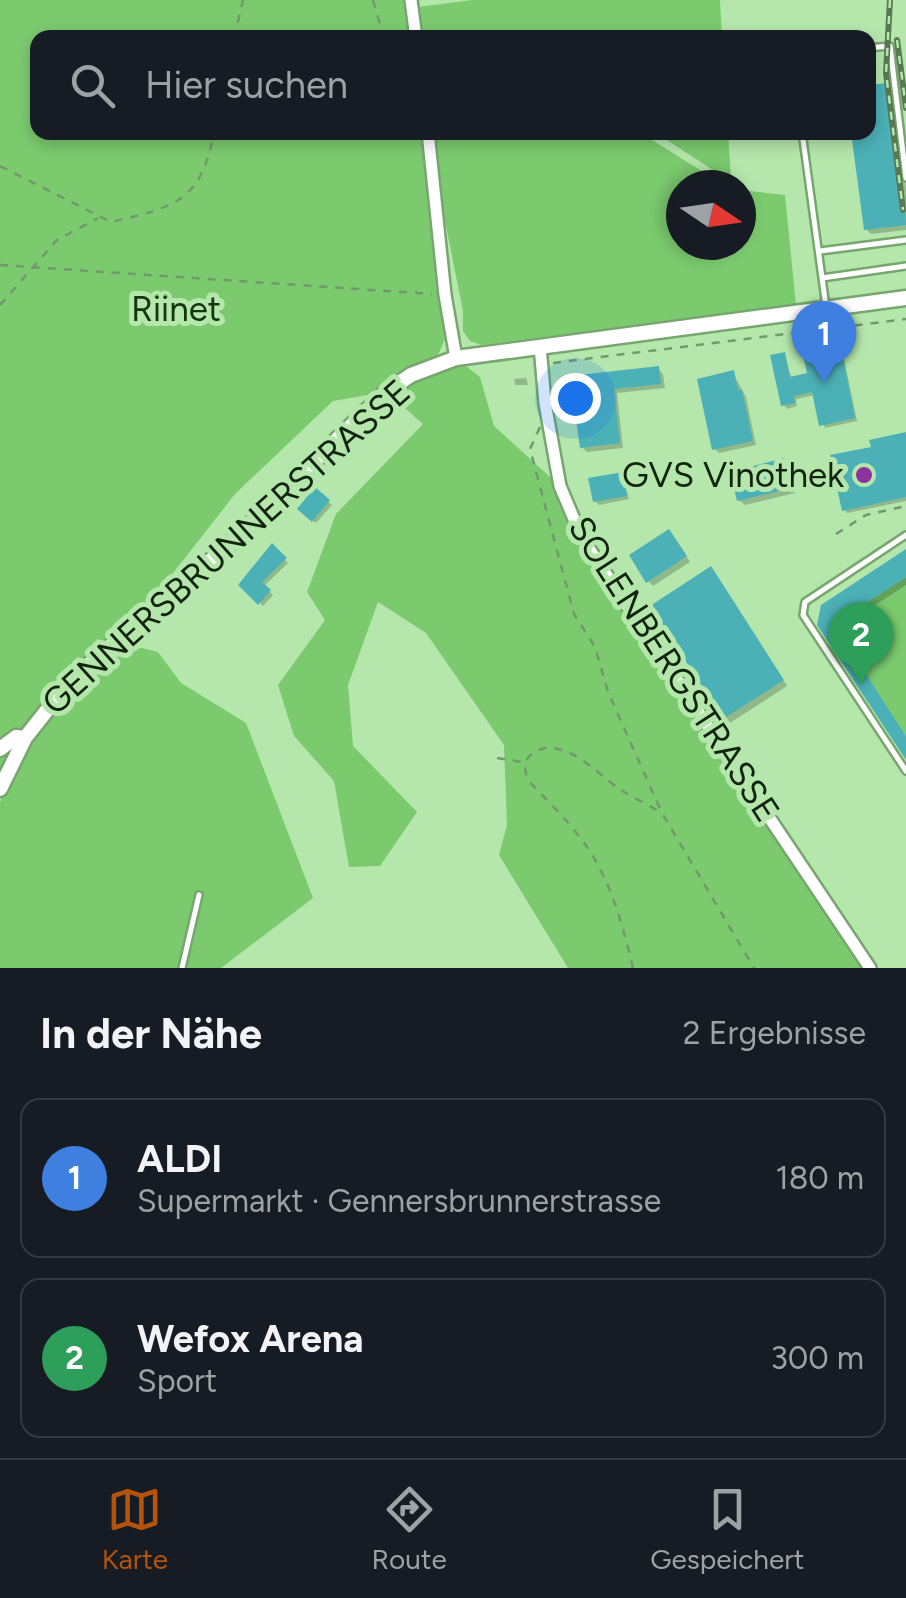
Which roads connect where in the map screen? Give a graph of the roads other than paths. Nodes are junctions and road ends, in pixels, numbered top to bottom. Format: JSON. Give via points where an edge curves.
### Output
{"nodes":[{"id":1,"x":411,"y":0,"type":"edge"},
{"id":2,"x":415,"y":30,"type":"edge"},
{"id":3,"x":876,"y":47,"type":"edge"},
{"id":4,"x":429,"y":140,"type":"edge"},
{"id":5,"x":803,"y":140,"type":"edge"},
{"id":6,"x":906,"y":178,"type":"edge"},
{"id":7,"x":906,"y":240,"type":"edge"},
{"id":8,"x":818,"y":251,"type":"junction"},
{"id":9,"x":906,"y":266,"type":"edge"},
{"id":10,"x":822,"y":278,"type":"junction"},
{"id":11,"x":906,"y":298,"type":"edge"},
{"id":12,"x":827,"y":310,"type":"junction"},
{"id":13,"x":540,"y":346,"type":"junction"},
{"id":14,"x":456,"y":358,"type":"junction"},
{"id":15,"x":906,"y":535,"type":"edge"},
{"id":16,"x":12,"y":742,"type":"edge"},
{"id":17,"x":906,"y":771,"type":"edge"},
{"id":18,"x":0,"y":790,"type":"edge"},
{"id":19,"x":199,"y":895,"type":"dead end"},
{"id":20,"x":182,"y":968,"type":"edge"},
{"id":21,"x":870,"y":968,"type":"edge"}],
"edges":[{"from":1,"to":2,"type":"street"},
{"from":3,"to":6,"type":"lane","via":[[890,46]]},
{"from":4,"to":14,"type":"street"},
{"from":5,"to":8,"type":"lane"},
{"from":7,"to":8,"type":"lane"},
{"from":8,"to":10,"type":"lane"},
{"from":9,"to":10,"type":"lane"},
{"from":10,"to":12,"type":"lane"},
{"from":11,"to":12,"type":"street","name":"GENNERSBRUNNERSTRASSE"},
{"from":12,"to":13,"type":"street","name":"GENNERSBRUNNERSTRASSE"},
{"from":13,"to":14,"type":"street","name":"GENNERSBRUNNERSTRASSE"},
{"from":13,"to":21,"type":"street","name":"SOLENBERGSTRASSE","via":[[560,486],[582,538]]},
{"from":14,"to":16,"type":"street","name":"GENNERSBRUNNERSTRASSE","via":[[386,392],[231,542],[70,680]]},
{"from":15,"to":17,"type":"lane","via":[[805,602],[803,615]]},
{"from":16,"to":18,"type":"street","name":"GENNERSBRUNNERSTRASSE"},
{"from":19,"to":20,"type":"lane"}]}
